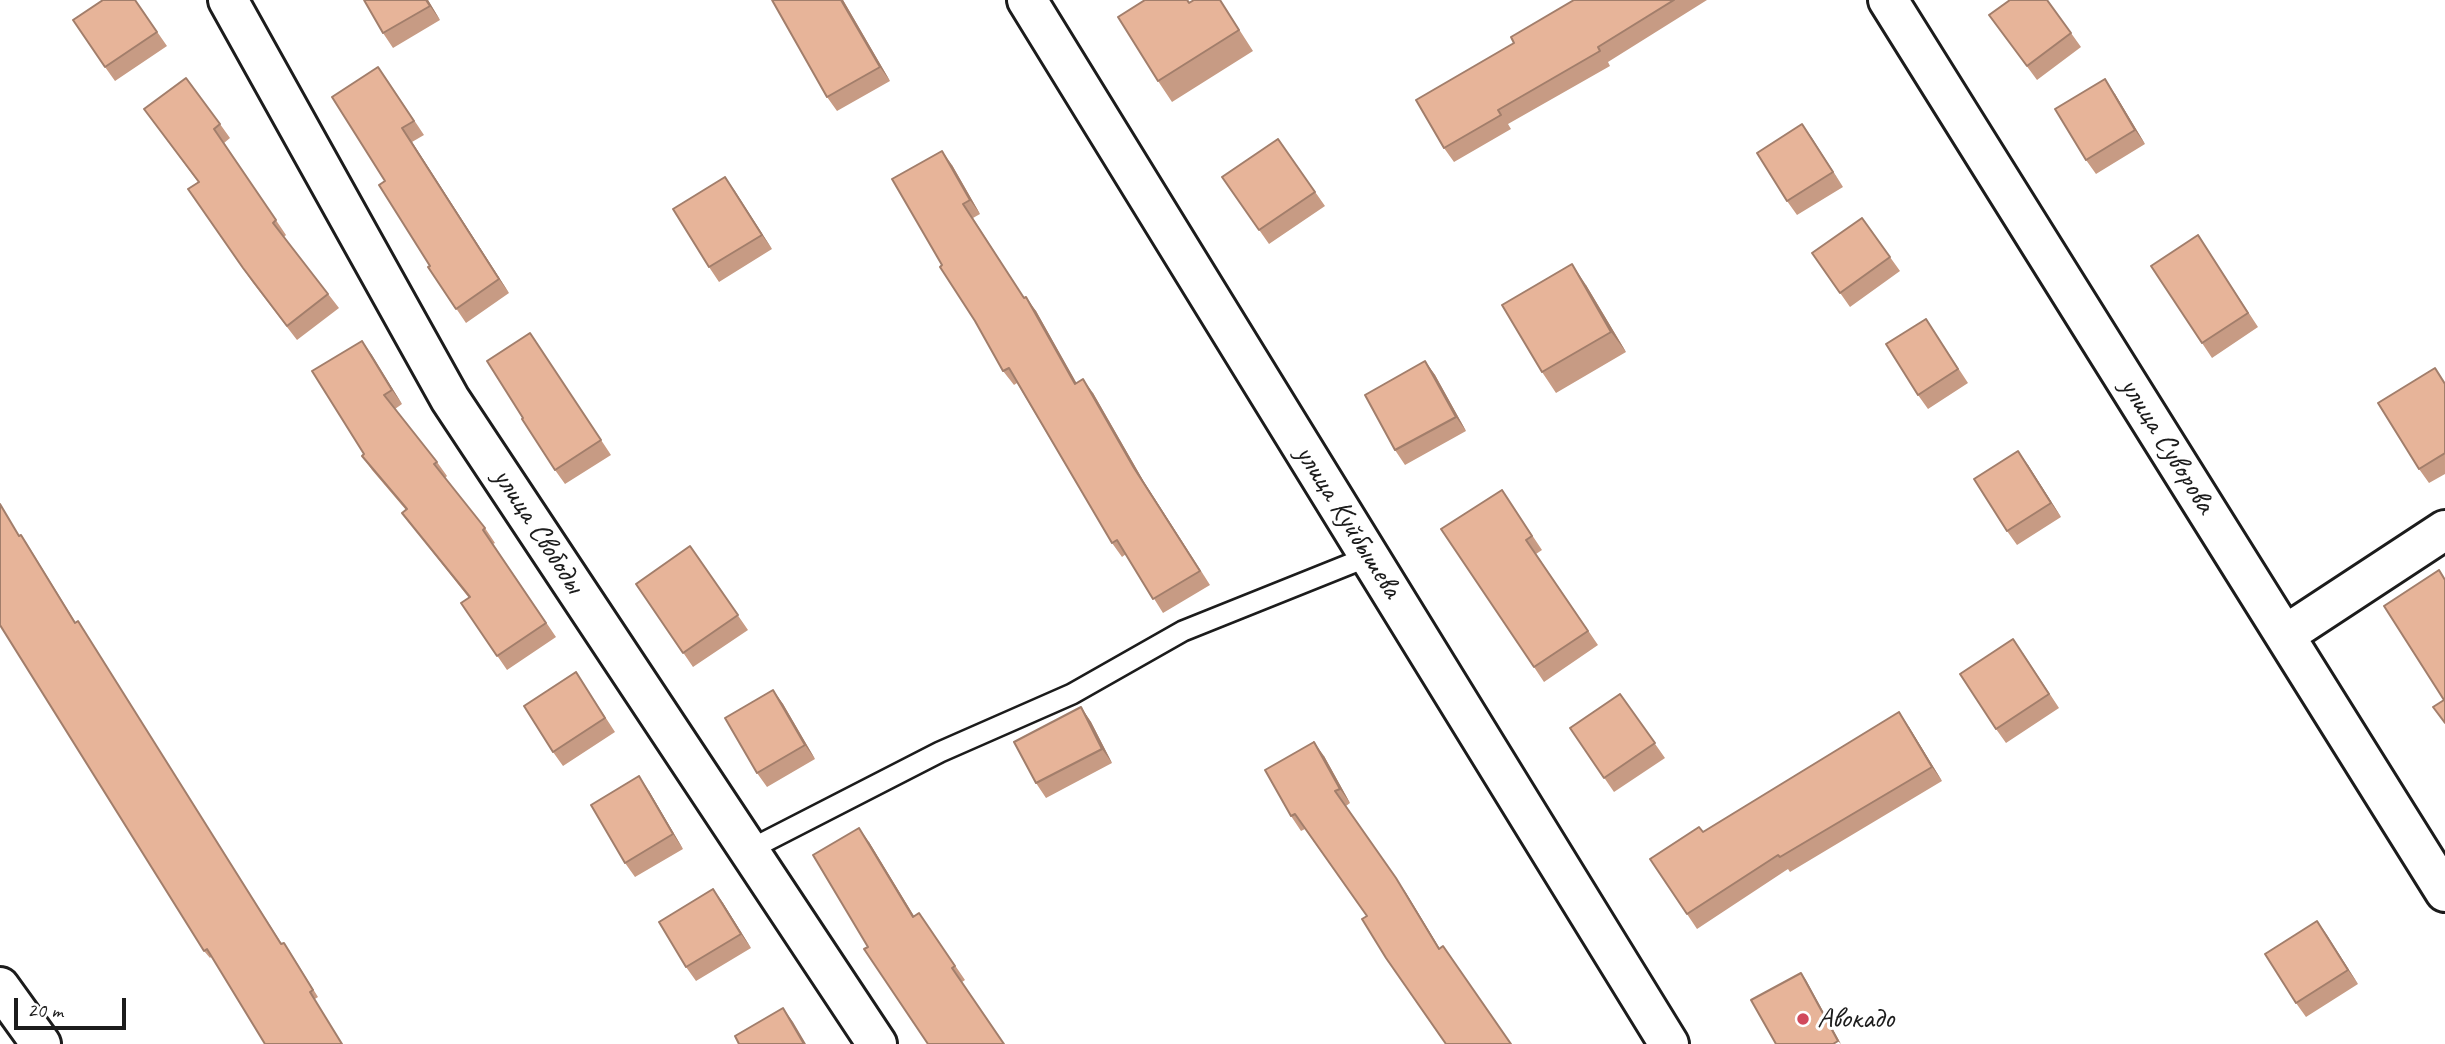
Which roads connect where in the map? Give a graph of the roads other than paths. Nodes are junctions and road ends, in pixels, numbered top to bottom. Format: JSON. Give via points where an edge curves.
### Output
{"nodes":[{"id":1,"x":228,"y":0,"type":"edge"},
{"id":2,"x":1027,"y":0,"type":"edge"},
{"id":3,"x":1888,"y":0,"type":"edge"},
{"id":4,"x":2445,"y":530,"type":"edge"},
{"id":5,"x":1370,"y":556,"type":"junction"},
{"id":6,"x":2285,"y":635,"type":"junction"},
{"id":7,"x":748,"y":850,"type":"junction"},
{"id":8,"x":2445,"y":892,"type":"edge"},
{"id":9,"x":0,"y":987,"type":"edge"},
{"id":10,"x":41,"y":1044,"type":"edge"},
{"id":11,"x":877,"y":1044,"type":"edge"},
{"id":12,"x":1668,"y":1044,"type":"edge"}],
"edges":[{"from":1,"to":7,"type":"street","name":"улица Свободы","via":[[450,399]]},
{"from":2,"to":5,"type":"street","name":"улица Куйбышева"},
{"from":3,"to":6,"type":"street","name":"улица Суворова"},
{"from":4,"to":6,"type":"street"},
{"from":5,"to":7,"type":"lane","via":[[1183,631],[1072,694],[940,752]]},
{"from":5,"to":12,"type":"street","name":"улица Куйбышева"},
{"from":6,"to":8,"type":"street","name":"улица Суворова"},
{"from":7,"to":11,"type":"street","name":"улица Свободы"},
{"from":9,"to":10,"type":"street"}]}
